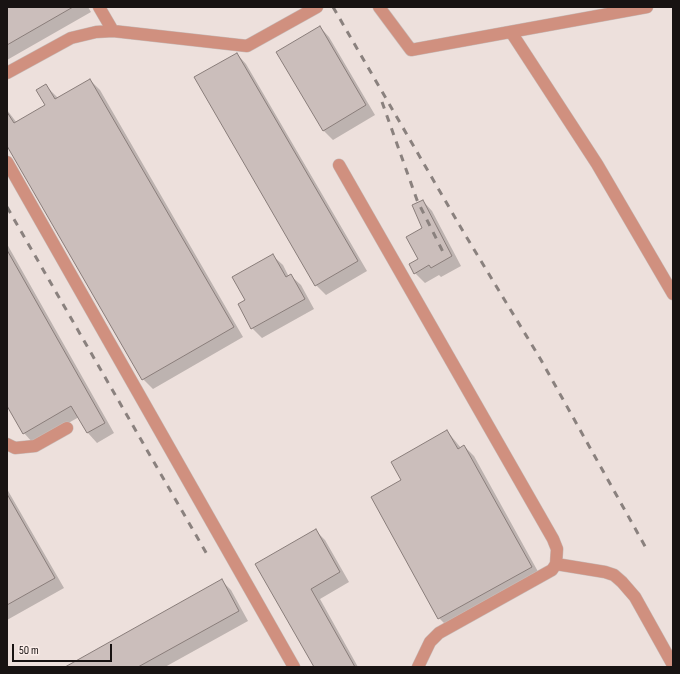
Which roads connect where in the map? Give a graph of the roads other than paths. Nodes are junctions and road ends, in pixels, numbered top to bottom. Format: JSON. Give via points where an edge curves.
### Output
{"nodes":[{"id":1,"x":99,"y":7,"type":"edge"},
{"id":2,"x":317,"y":7,"type":"edge"},
{"id":3,"x":380,"y":7,"type":"edge"},
{"id":4,"x":647,"y":7,"type":"edge"},
{"id":5,"x":113,"y":31,"type":"junction"},
{"id":6,"x":510,"y":32,"type":"junction"},
{"id":7,"x":7,"y":73,"type":"edge"},
{"id":8,"x":7,"y":162,"type":"edge"},
{"id":9,"x":339,"y":166,"type":"dead end"},
{"id":10,"x":673,"y":294,"type":"edge"},
{"id":11,"x":67,"y":428,"type":"dead end"},
{"id":12,"x":7,"y":444,"type":"edge"},
{"id":13,"x":556,"y":564,"type":"junction"},
{"id":14,"x":673,"y":665,"type":"edge"},
{"id":15,"x":294,"y":667,"type":"edge"},
{"id":16,"x":418,"y":667,"type":"edge"}],
"edges":[{"from":1,"to":5,"type":"lane"},
{"from":2,"to":5,"type":"lane","via":[[247,46]]},
{"from":3,"to":6,"type":"lane","via":[[411,50]]},
{"from":4,"to":6,"type":"lane"},
{"from":5,"to":7,"type":"lane","via":[[71,38]]},
{"from":6,"to":10,"type":"lane","via":[[597,164]]},
{"from":8,"to":15,"type":"lane"},
{"from":9,"to":13,"type":"lane","via":[[553,539],[557,549]]},
{"from":11,"to":12,"type":"lane","via":[[35,446],[15,448]]},
{"from":13,"to":14,"type":"lane","via":[[614,575],[635,597]]},
{"from":13,"to":16,"type":"lane","via":[[552,570],[440,633],[430,642]]}]}
